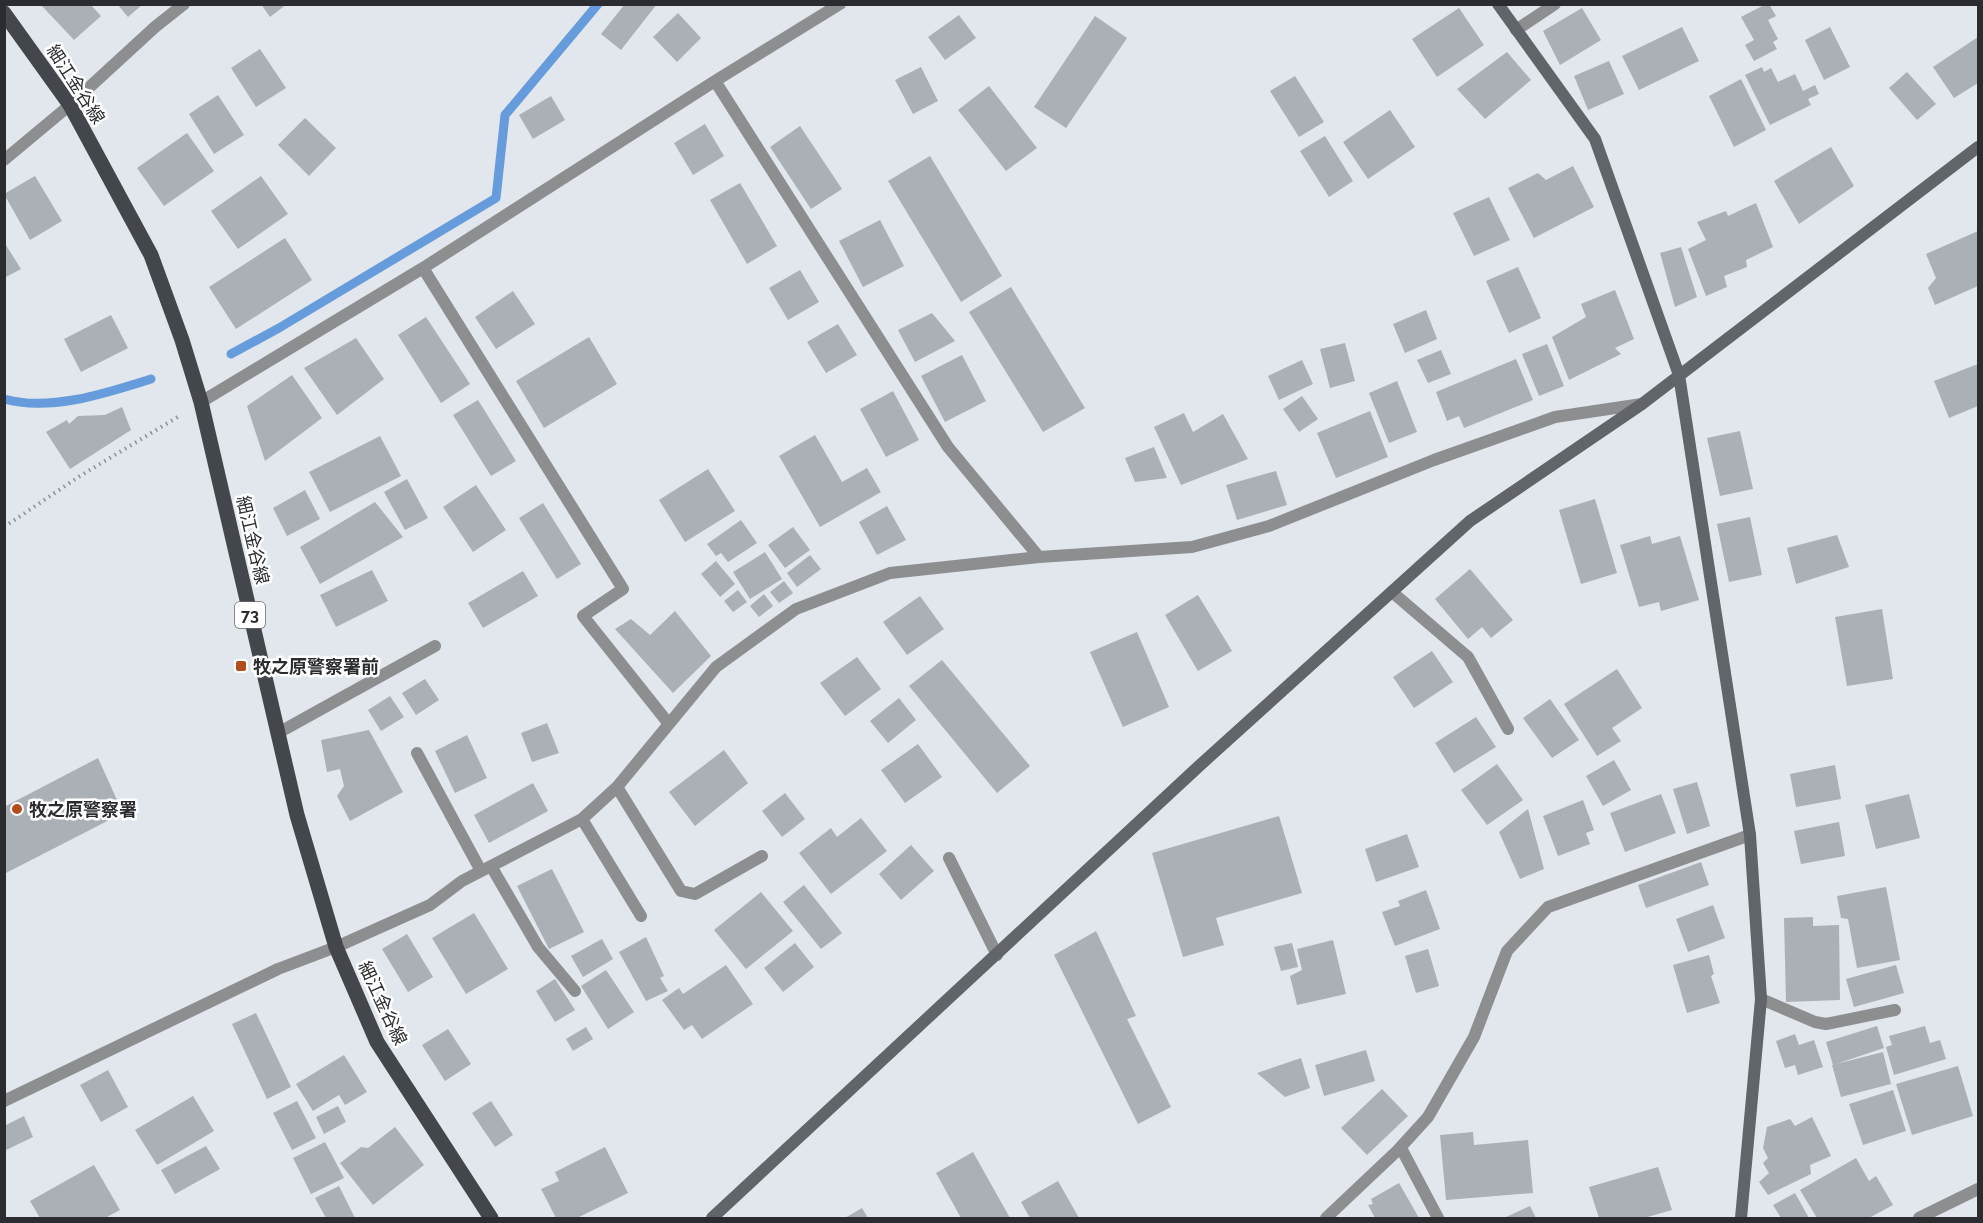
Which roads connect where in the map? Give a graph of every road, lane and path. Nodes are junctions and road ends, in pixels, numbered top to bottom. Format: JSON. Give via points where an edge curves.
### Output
{"nodes":[{"id":1,"x":184,"y":4,"type":"edge"},
{"id":2,"x":840,"y":4,"type":"edge"},
{"id":3,"x":1498,"y":4,"type":"edge"},
{"id":4,"x":1555,"y":4,"type":"edge"},
{"id":5,"x":4,"y":13,"type":"edge"},
{"id":6,"x":1516,"y":30,"type":"junction"},
{"id":7,"x":715,"y":81,"type":"junction"},
{"id":8,"x":70,"y":105,"type":"junction"},
{"id":9,"x":1978,"y":147,"type":"edge"},
{"id":10,"x":4,"y":160,"type":"edge"},
{"id":11,"x":423,"y":267,"type":"junction"},
{"id":12,"x":1679,"y":375,"type":"junction"},
{"id":13,"x":201,"y":402,"type":"junction"},
{"id":14,"x":1642,"y":404,"type":"junction"},
{"id":15,"x":4,"y":527,"type":"edge"},
{"id":16,"x":1039,"y":557,"type":"junction"},
{"id":17,"x":1392,"y":592,"type":"junction"},
{"id":18,"x":435,"y":646,"type":"dead end"},
{"id":19,"x":669,"y":724,"type":"junction"},
{"id":20,"x":1508,"y":729,"type":"dead end"},
{"id":21,"x":278,"y":733,"type":"junction"},
{"id":22,"x":417,"y":753,"type":"dead end"},
{"id":23,"x":617,"y":787,"type":"junction"},
{"id":24,"x":582,"y":819,"type":"junction"},
{"id":25,"x":1750,"y":835,"type":"junction"},
{"id":26,"x":762,"y":856,"type":"dead end"},
{"id":27,"x":949,"y":858,"type":"dead end"},
{"id":28,"x":486,"y":869,"type":"junction"},
{"id":29,"x":641,"y":915,"type":"dead end"},
{"id":30,"x":336,"y":947,"type":"junction"},
{"id":31,"x":997,"y":955,"type":"junction"},
{"id":32,"x":575,"y":990,"type":"dead end"},
{"id":33,"x":1761,"y":999,"type":"junction"},
{"id":34,"x":1895,"y":1010,"type":"dead end"},
{"id":35,"x":4,"y":1101,"type":"edge"},
{"id":36,"x":1401,"y":1148,"type":"junction"},
{"id":37,"x":1978,"y":1189,"type":"edge"},
{"id":38,"x":490,"y":1218,"type":"edge"},
{"id":39,"x":712,"y":1218,"type":"edge"},
{"id":40,"x":1326,"y":1218,"type":"edge"},
{"id":41,"x":1438,"y":1218,"type":"edge"},
{"id":42,"x":1741,"y":1218,"type":"edge"},
{"id":43,"x":1919,"y":1218,"type":"edge"}],
"edges":[{"from":1,"to":8,"type":"street"},
{"from":2,"to":7,"type":"street"},
{"from":3,"to":6,"type":"street"},
{"from":4,"to":6,"type":"street"},
{"from":5,"to":8,"type":"main road","name":"細江金谷線","number":"73"},
{"from":6,"to":12,"type":"street","via":[[1595,139]]},
{"from":7,"to":11,"type":"street"},
{"from":7,"to":16,"type":"street","via":[[948,447]]},
{"from":8,"to":10,"type":"street"},
{"from":8,"to":13,"type":"main road","name":"細江金谷線","number":"73","via":[[151,255]]},
{"from":9,"to":12,"type":"street"},
{"from":11,"to":13,"type":"street"},
{"from":11,"to":19,"type":"street","via":[[623,589],[583,616]]},
{"from":12,"to":14,"type":"street"},
{"from":12,"to":25,"type":"street"},
{"from":13,"to":15,"type":"path"},
{"from":13,"to":21,"type":"main road","name":"細江金谷線","number":"73"},
{"from":14,"to":16,"type":"street","via":[[1555,417],[1269,526],[1192,547]]},
{"from":14,"to":17,"type":"street","via":[[1470,521]]},
{"from":16,"to":19,"type":"street","via":[[890,573],[796,609],[716,667]]},
{"from":17,"to":20,"type":"street","via":[[1468,657]]},
{"from":17,"to":31,"type":"street"},
{"from":18,"to":21,"type":"street"},
{"from":19,"to":23,"type":"street"},
{"from":21,"to":30,"type":"main road","name":"細江金谷線","number":"73","via":[[297,815]]},
{"from":22,"to":28,"type":"street"},
{"from":23,"to":24,"type":"street"},
{"from":23,"to":26,"type":"street","via":[[681,891],[695,894]]},
{"from":24,"to":28,"type":"street"},
{"from":24,"to":29,"type":"street"},
{"from":25,"to":33,"type":"street"},
{"from":25,"to":36,"type":"street","via":[[1548,907],[1507,951],[1474,1036],[1428,1117]]},
{"from":27,"to":31,"type":"street"},
{"from":28,"to":30,"type":"street","via":[[462,881],[430,906]]},
{"from":28,"to":32,"type":"street","via":[[538,946]]},
{"from":30,"to":35,"type":"street","via":[[278,969]]},
{"from":30,"to":38,"type":"main road","name":"細江金谷線","number":"73","via":[[377,1042]]},
{"from":31,"to":39,"type":"street"},
{"from":33,"to":34,"type":"street","via":[[1826,1024]]},
{"from":33,"to":42,"type":"street"},
{"from":36,"to":40,"type":"street"},
{"from":36,"to":41,"type":"street"},
{"from":37,"to":43,"type":"street"}]}
